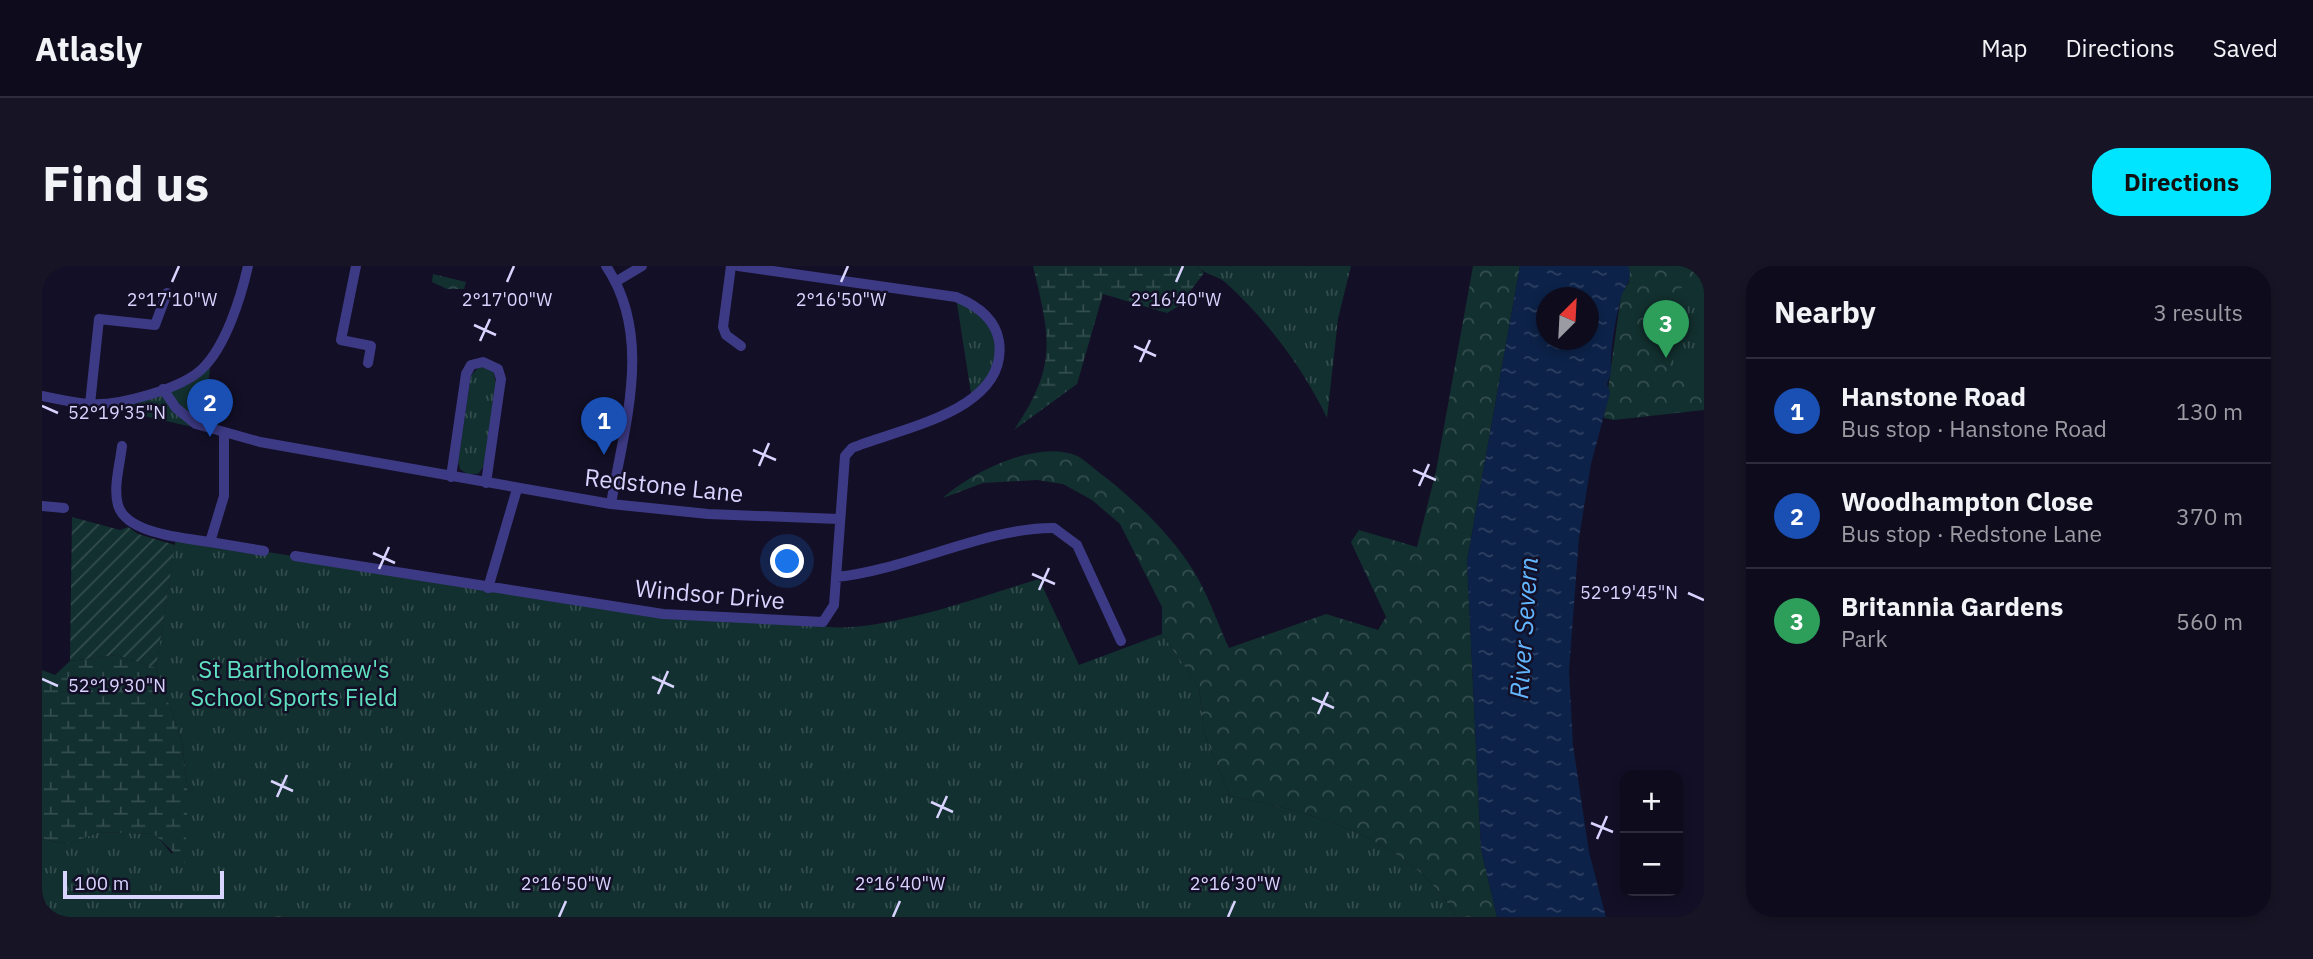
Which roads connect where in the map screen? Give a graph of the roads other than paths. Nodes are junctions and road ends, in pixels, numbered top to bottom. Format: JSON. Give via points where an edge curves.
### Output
{"nodes":[{"id":1,"x":248,"y":266,"type":"edge"},
{"id":2,"x":356,"y":266,"type":"edge"},
{"id":3,"x":606,"y":266,"type":"edge"},
{"id":4,"x":642,"y":266,"type":"edge"},
{"id":5,"x":732,"y":266,"type":"edge"},
{"id":6,"x":739,"y":266,"type":"edge"},
{"id":7,"x":791,"y":270,"type":"edge"},
{"id":8,"x":617,"y":281,"type":"junction"},
{"id":9,"x":167,"y":293,"type":"dead end"},
{"id":10,"x":741,"y":346,"type":"dead end"},
{"id":11,"x":368,"y":363,"type":"dead end"},
{"id":12,"x":163,"y":389,"type":"junction"},
{"id":13,"x":42,"y":396,"type":"edge"},
{"id":14,"x":90,"y":404,"type":"junction"},
{"id":15,"x":224,"y":434,"type":"junction"},
{"id":16,"x":121,"y":446,"type":"dead end"},
{"id":17,"x":451,"y":477,"type":"junction"},
{"id":18,"x":486,"y":483,"type":"junction"},
{"id":19,"x":517,"y":489,"type":"junction"},
{"id":20,"x":611,"y":504,"type":"junction"},
{"id":21,"x":42,"y":506,"type":"edge"},
{"id":22,"x":64,"y":508,"type":"dead end"},
{"id":23,"x":839,"y":519,"type":"junction"},
{"id":24,"x":210,"y":542,"type":"junction"},
{"id":25,"x":264,"y":551,"type":"dead end"},
{"id":26,"x":295,"y":556,"type":"dead end"},
{"id":27,"x":836,"y":577,"type":"junction"},
{"id":28,"x":488,"y":588,"type":"junction"},
{"id":29,"x":1121,"y":641,"type":"dead end"}],
"edges":[{"from":1,"to":12,"type":"street","via":[[237,308],[206,364],[195,375]]},
{"from":2,"to":11,"type":"street","via":[[341,340],[371,346]]},
{"from":3,"to":8,"type":"street"},
{"from":4,"to":8,"type":"street"},
{"from":5,"to":10,"type":"street","via":[[723,327]]},
{"from":6,"to":7,"type":"street"},
{"from":7,"to":23,"type":"street","name":"Windsor Drive","via":[[956,297],[982,312],[998,335],[999,363],[972,400],[848,452]]},
{"from":8,"to":20,"type":"street","via":[[631,318],[634,361]]},
{"from":9,"to":14,"type":"street","via":[[155,325],[99,318]]},
{"from":12,"to":14,"type":"street","via":[[133,399]]},
{"from":12,"to":15,"type":"street","name":"Redstone Lane","via":[[189,420]]},
{"from":13,"to":14,"type":"street"},
{"from":15,"to":17,"type":"street","name":"Redstone Lane"},
{"from":15,"to":24,"type":"street","via":[[224,496]]},
{"from":16,"to":24,"type":"street","via":[[116,496],[118,509],[128,520],[159,533]]},
{"from":17,"to":18,"type":"street","name":"Redstone Lane"},
{"from":17,"to":18,"type":"street","via":[[466,374],[471,365],[483,362],[498,369],[501,379]]},
{"from":18,"to":19,"type":"street","name":"Redstone Lane"},
{"from":19,"to":20,"type":"street","name":"Redstone Lane"},
{"from":19,"to":28,"type":"street"},
{"from":20,"to":23,"type":"street","name":"Redstone Lane","via":[[709,514]]},
{"from":21,"to":22,"type":"street"},
{"from":23,"to":27,"type":"street","name":"Windsor Drive"},
{"from":24,"to":25,"type":"street"},
{"from":26,"to":28,"type":"street","name":"Windsor Drive"},
{"from":27,"to":28,"type":"street","name":"Windsor Drive","via":[[829,616],[813,624],[663,614]]},
{"from":27,"to":29,"type":"street","via":[[865,574],[1017,532],[1054,528],[1077,545]]}]}
